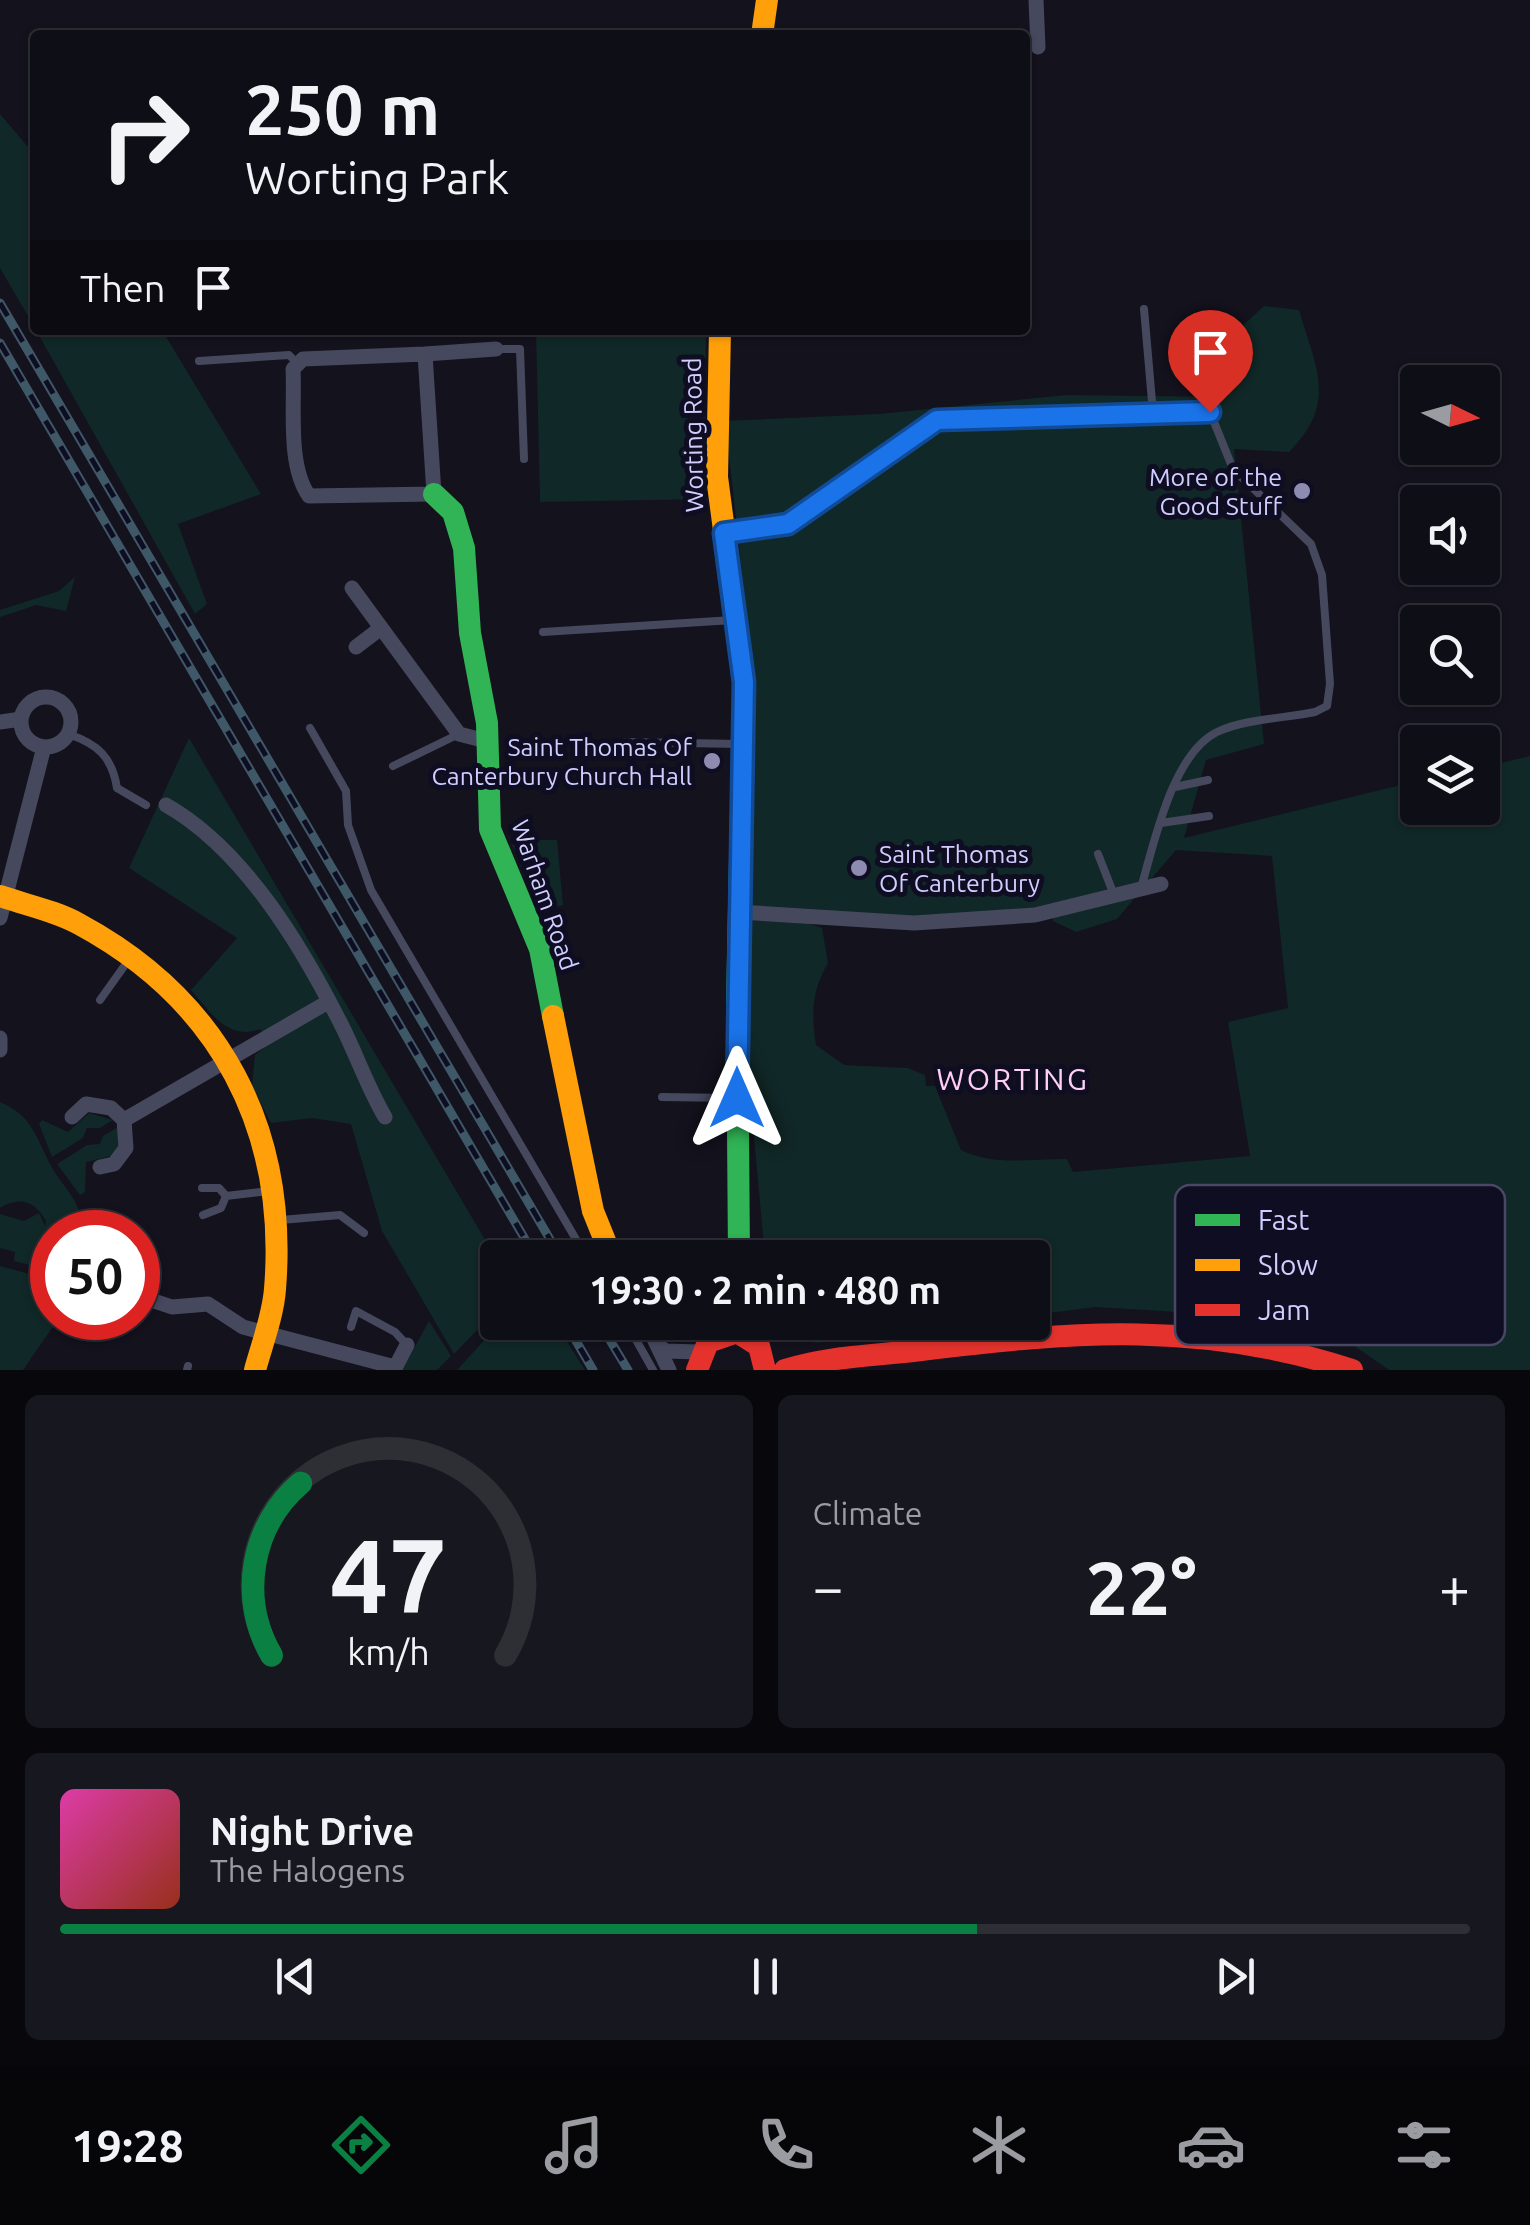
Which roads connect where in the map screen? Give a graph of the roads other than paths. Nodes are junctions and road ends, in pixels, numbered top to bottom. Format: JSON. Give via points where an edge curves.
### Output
{"nodes":[{"id":1,"x":767,"y":0,"type":"edge"},
{"id":2,"x":1036,"y":0,"type":"edge"},
{"id":3,"x":763,"y":30,"type":"edge"},
{"id":4,"x":1038,"y":48,"type":"dead end"},
{"id":5,"x":1144,"y":309,"type":"dead end"},
{"id":6,"x":720,"y":335,"type":"edge"},
{"id":7,"x":496,"y":350,"type":"joint"},
{"id":8,"x":425,"y":354,"type":"junction"},
{"id":9,"x":199,"y":361,"type":"dead end"},
{"id":10,"x":298,"y":364,"type":"junction"},
{"id":11,"x":1152,"y":413,"type":"junction"},
{"id":12,"x":524,"y":459,"type":"dead end"},
{"id":13,"x":434,"y":494,"type":"junction"},
{"id":14,"x":724,"y":533,"type":"junction"},
{"id":15,"x":352,"y":588,"type":"dead end"},
{"id":16,"x":737,"y":619,"type":"junction"},
{"id":17,"x":381,"y":628,"type":"junction"},
{"id":18,"x":542,"y":632,"type":"dead end"},
{"id":19,"x":356,"y":648,"type":"dead end"},
{"id":20,"x":21,"y":719,"type":"junction"},
{"id":21,"x":0,"y":722,"type":"edge"},
{"id":22,"x":310,"y":728,"type":"dead end"},
{"id":23,"x":68,"y":734,"type":"junction"},
{"id":24,"x":460,"y":734,"type":"junction"},
{"id":25,"x":486,"y":741,"type":"junction"},
{"id":26,"x":626,"y":742,"type":"dead end"},
{"id":27,"x":743,"y":744,"type":"junction"},
{"id":28,"x":44,"y":747,"type":"junction"},
{"id":29,"x":392,"y":766,"type":"dead end"},
{"id":30,"x":1208,"y":780,"type":"dead end"},
{"id":31,"x":1175,"y":787,"type":"junction"},
{"id":32,"x":146,"y":805,"type":"dead end"},
{"id":33,"x":166,"y":805,"type":"dead end"},
{"id":34,"x":1208,"y":816,"type":"dead end"},
{"id":35,"x":1161,"y":823,"type":"junction"},
{"id":36,"x":1098,"y":854,"type":"dead end"},
{"id":37,"x":1161,"y":884,"type":"dead end"},
{"id":38,"x":1140,"y":888,"type":"junction"},
{"id":39,"x":1114,"y":895,"type":"junction"},
{"id":40,"x":2,"y":903,"type":"edge"},
{"id":41,"x":739,"y":912,"type":"junction"},
{"id":42,"x":133,"y":954,"type":"junction"},
{"id":43,"x":100,"y":1000,"type":"dead end"},
{"id":44,"x":328,"y":1002,"type":"junction"},
{"id":45,"x":0,"y":1038,"type":"edge"},
{"id":46,"x":0,"y":1050,"type":"edge"},
{"id":47,"x":229,"y":1058,"type":"junction"},
{"id":48,"x":662,"y":1097,"type":"dead end"},
{"id":49,"x":737,"y":1098,"type":"junction"},
{"id":50,"x":72,"y":1116,"type":"dead end"},
{"id":51,"x":385,"y":1117,"type":"dead end"},
{"id":52,"x":124,"y":1120,"type":"junction"},
{"id":53,"x":100,"y":1168,"type":"dead end"},
{"id":54,"x":202,"y":1188,"type":"dead end"},
{"id":55,"x":274,"y":1191,"type":"junction"},
{"id":56,"x":226,"y":1196,"type":"junction"},
{"id":57,"x":203,"y":1215,"type":"dead end"},
{"id":58,"x":276,"y":1220,"type":"junction"},
{"id":59,"x":364,"y":1233,"type":"dead end"},
{"id":60,"x":576,"y":1240,"type":"edge"},
{"id":61,"x":606,"y":1240,"type":"edge"},
{"id":62,"x":740,"y":1240,"type":"edge"},
{"id":63,"x":160,"y":1303,"type":"edge"},
{"id":64,"x":352,"y":1326,"type":"dead end"},
{"id":65,"x":1175,"y":1332,"type":"edge"},
{"id":66,"x":268,"y":1334,"type":"junction"},
{"id":67,"x":636,"y":1340,"type":"edge"},
{"id":68,"x":655,"y":1340,"type":"edge"},
{"id":69,"x":407,"y":1345,"type":"joint"},
{"id":70,"x":657,"y":1345,"type":"junction"},
{"id":71,"x":1272,"y":1345,"type":"edge"},
{"id":72,"x":706,"y":1346,"type":"edge"},
{"id":73,"x":757,"y":1347,"type":"edge"},
{"id":74,"x":891,"y":1362,"type":"edge"},
{"id":75,"x":792,"y":1367,"type":"edge"},
{"id":76,"x":394,"y":1369,"type":"edge"},
{"id":77,"x":254,"y":1370,"type":"edge"},
{"id":78,"x":654,"y":1370,"type":"edge"},
{"id":79,"x":669,"y":1370,"type":"edge"},
{"id":80,"x":1352,"y":1370,"type":"edge"}],
"edges":[{"from":1,"to":3,"type":"street"},
{"from":2,"to":4,"type":"street"},
{"from":5,"to":11,"type":"lane"},
{"from":6,"to":14,"type":"street","name":"Worting Road","via":[[717,476]]},
{"from":7,"to":8,"type":"street"},
{"from":7,"to":12,"type":"lane","via":[[520,348]]},
{"from":8,"to":10,"type":"street"},
{"from":8,"to":13,"type":"street"},
{"from":9,"to":10,"type":"lane","via":[[289,355]]},
{"from":10,"to":13,"type":"street","via":[[298,465],[309,496]]},
{"from":11,"to":14,"type":"lane","via":[[937,420],[788,524]]},
{"from":11,"to":31,"type":"lane","via":[[1210,412],[1232,469],[1312,544],[1322,576],[1330,684],[1327,706],[1316,712],[1218,732],[1190,753]]},
{"from":13,"to":25,"type":"street","name":"Warham Road","via":[[453,512],[464,548]]},
{"from":14,"to":16,"type":"street","name":"Worting Road"},
{"from":15,"to":17,"type":"street"},
{"from":16,"to":18,"type":"lane"},
{"from":16,"to":27,"type":"street","name":"Worting Road"},
{"from":17,"to":19,"type":"street"},
{"from":17,"to":24,"type":"street"},
{"from":20,"to":21,"type":"street"},
{"from":20,"to":23,"type":"street","via":[[32,700],[52,697],[69,710]]},
{"from":20,"to":28,"type":"street","via":[[27,738]]},
{"from":22,"to":60,"type":"lane","via":[[346,790],[348,824],[371,890]]},
{"from":23,"to":28,"type":"street"},
{"from":23,"to":32,"type":"lane","via":[[100,749],[117,788]]},
{"from":24,"to":25,"type":"street"},
{"from":24,"to":29,"type":"lane"},
{"from":25,"to":61,"type":"street","name":"Warham Road","via":[[490,830],[540,949],[590,1197]]},
{"from":26,"to":27,"type":"lane"},
{"from":27,"to":41,"type":"street","name":"Worting Road"},
{"from":28,"to":40,"type":"street"},
{"from":30,"to":31,"type":"lane"},
{"from":31,"to":35,"type":"lane"},
{"from":33,"to":44,"type":"street","via":[[202,829],[244,874]]},
{"from":34,"to":35,"type":"lane"},
{"from":35,"to":38,"type":"lane"},
{"from":36,"to":39,"type":"lane"},
{"from":37,"to":38,"type":"street"},
{"from":38,"to":39,"type":"street"},
{"from":39,"to":41,"type":"street","via":[[1035,915],[914,922]]},
{"from":40,"to":42,"type":"street","via":[[50,910]]},
{"from":41,"to":49,"type":"street","name":"Worting Road"},
{"from":42,"to":43,"type":"lane"},
{"from":42,"to":47,"type":"street","via":[[193,1007]]},
{"from":44,"to":47,"type":"street"},
{"from":44,"to":51,"type":"street"},
{"from":45,"to":46,"type":"street"},
{"from":47,"to":52,"type":"street"},
{"from":47,"to":55,"type":"street","via":[[266,1143]]},
{"from":48,"to":49,"type":"lane"},
{"from":49,"to":62,"type":"street","name":"Worting Road"},
{"from":50,"to":52,"type":"street","via":[[86,1104],[111,1108]]},
{"from":52,"to":53,"type":"street","via":[[126,1148],[114,1164]]},
{"from":54,"to":56,"type":"lane","via":[[220,1188]]},
{"from":55,"to":56,"type":"lane"},
{"from":55,"to":58,"type":"street"},
{"from":56,"to":57,"type":"lane","via":[[220,1208]]},
{"from":58,"to":59,"type":"lane","via":[[340,1215]]},
{"from":58,"to":66,"type":"street","via":[[277,1282]]},
{"from":63,"to":66,"type":"street","via":[[208,1304],[235,1324]]},
{"from":64,"to":69,"type":"lane","via":[[356,1312]]},
{"from":65,"to":74,"type":"street","via":[[1118,1330]]},
{"from":66,"to":76,"type":"street"},
{"from":66,"to":77,"type":"street"},
{"from":67,"to":78,"type":"lane"},
{"from":68,"to":70,"type":"street"},
{"from":69,"to":76,"type":"street"},
{"from":70,"to":72,"type":"street","via":[[666,1351]]},
{"from":70,"to":79,"type":"street"},
{"from":71,"to":80,"type":"street"},
{"from":72,"to":73,"type":"street","via":[[725,1332]]},
{"from":73,"to":75,"type":"street"},
{"from":74,"to":75,"type":"street"}]}
